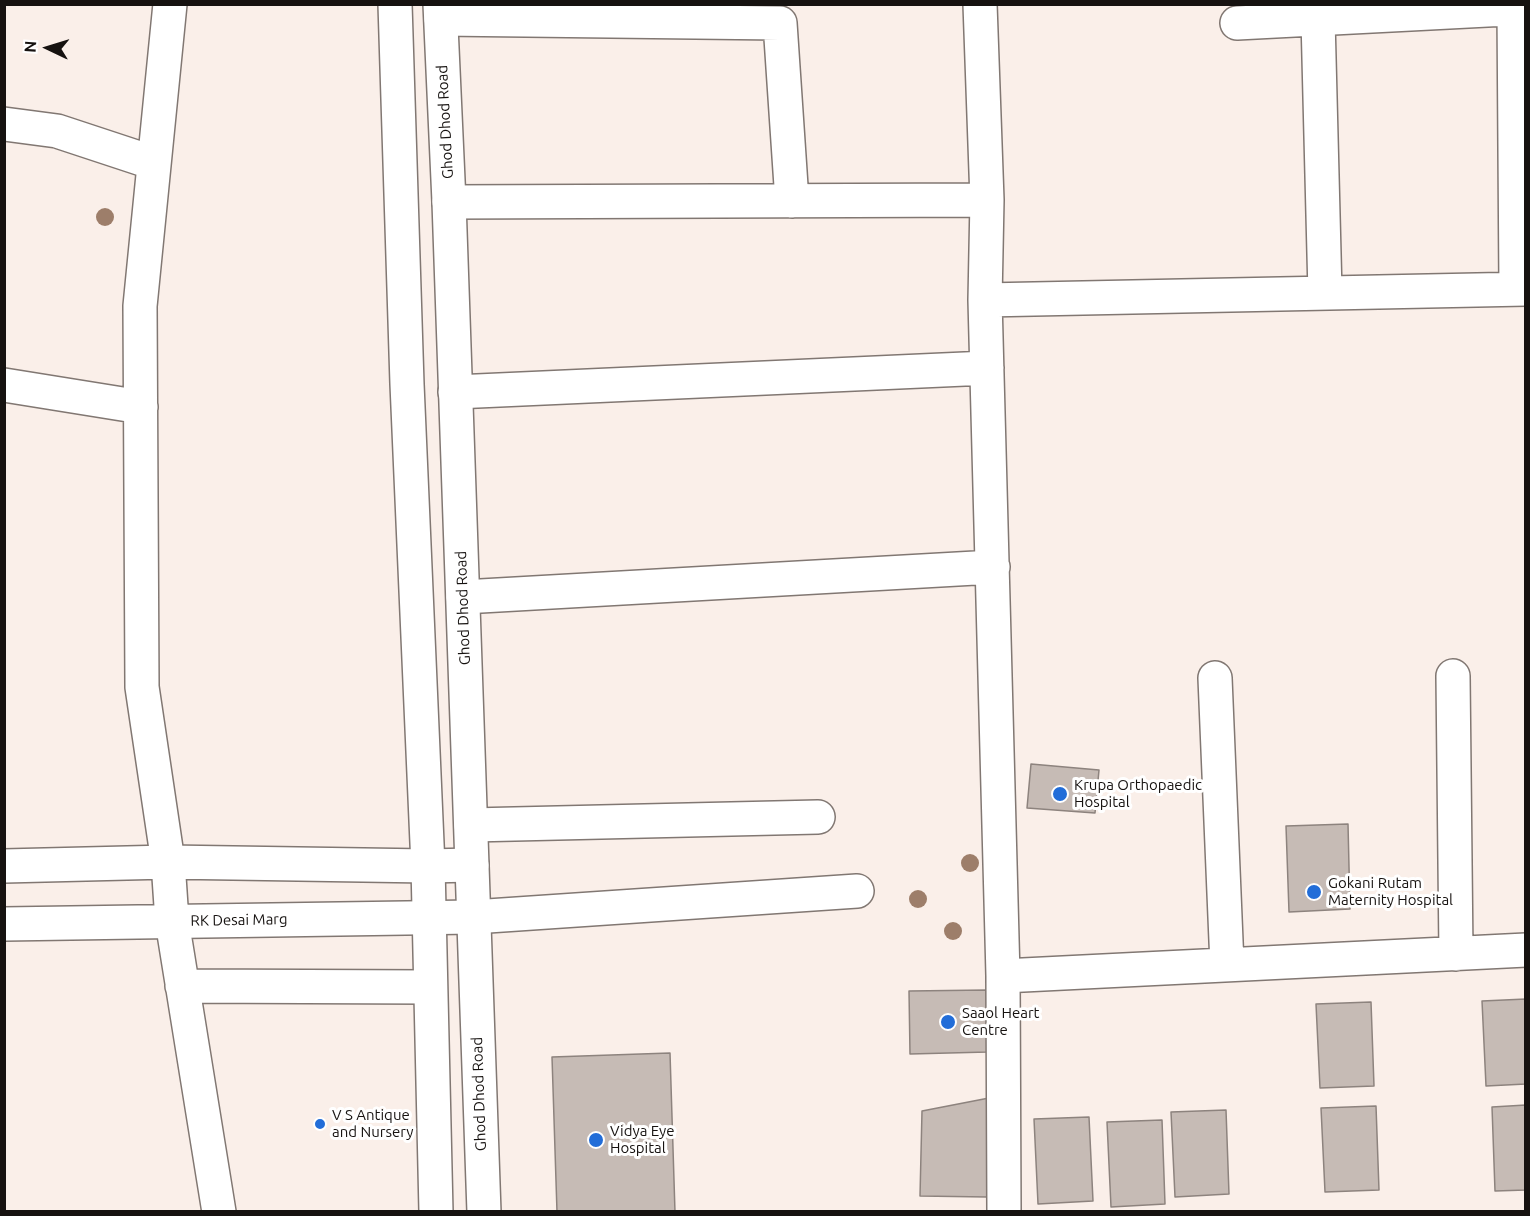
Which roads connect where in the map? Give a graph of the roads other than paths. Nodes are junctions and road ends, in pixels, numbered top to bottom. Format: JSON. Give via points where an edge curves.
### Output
{"nodes":[{"id":1,"x":170,"y":4,"type":"edge"},
{"id":2,"x":395,"y":4,"type":"edge"},
{"id":3,"x":980,"y":4,"type":"edge"},
{"id":4,"x":1467,"y":8,"type":"edge"},
{"id":5,"x":1520,"y":8,"type":"edge"},
{"id":6,"x":440,"y":12,"type":"edge"},
{"id":7,"x":779,"y":14,"type":"edge"},
{"id":8,"x":1318,"y":19,"type":"junction"},
{"id":9,"x":1237,"y":23,"type":"dead end"},
{"id":10,"x":4,"y":124,"type":"edge"},
{"id":11,"x":154,"y":163,"type":"junction"},
{"id":12,"x":987,"y":200,"type":"junction"},
{"id":13,"x":792,"y":201,"type":"junction"},
{"id":14,"x":449,"y":202,"type":"junction"},
{"id":15,"x":1521,"y":289,"type":"edge"},
{"id":16,"x":1325,"y":293,"type":"junction"},
{"id":17,"x":985,"y":300,"type":"junction"},
{"id":18,"x":987,"y":368,"type":"junction"},
{"id":19,"x":4,"y":385,"type":"edge"},
{"id":20,"x":456,"y":392,"type":"junction"},
{"id":21,"x":141,"y":407,"type":"junction"},
{"id":22,"x":993,"y":567,"type":"junction"},
{"id":23,"x":463,"y":597,"type":"junction"},
{"id":24,"x":1453,"y":676,"type":"dead end"},
{"id":25,"x":1215,"y":678,"type":"dead end"},
{"id":26,"x":818,"y":817,"type":"dead end"},
{"id":27,"x":471,"y":825,"type":"junction"},
{"id":28,"x":168,"y":862,"type":"junction"},
{"id":29,"x":472,"y":865,"type":"junction"},
{"id":30,"x":4,"y":866,"type":"edge"},
{"id":31,"x":428,"y":866,"type":"junction"},
{"id":32,"x":857,"y":891,"type":"dead end"},
{"id":33,"x":473,"y":916,"type":"junction"},
{"id":34,"x":429,"y":918,"type":"junction"},
{"id":35,"x":172,"y":921,"type":"junction"},
{"id":36,"x":4,"y":924,"type":"edge"},
{"id":37,"x":1526,"y":950,"type":"edge"},
{"id":38,"x":1456,"y":954,"type":"junction"},
{"id":39,"x":1227,"y":965,"type":"junction"},
{"id":40,"x":1003,"y":976,"type":"junction"},
{"id":41,"x":182,"y":986,"type":"junction"},
{"id":42,"x":430,"y":987,"type":"junction"},
{"id":43,"x":219,"y":1212,"type":"edge"},
{"id":44,"x":436,"y":1212,"type":"edge"},
{"id":45,"x":484,"y":1212,"type":"edge"},
{"id":46,"x":1004,"y":1212,"type":"edge"}],
"edges":[{"from":1,"to":11,"type":"street"},
{"from":2,"to":31,"type":"street"},
{"from":3,"to":12,"type":"street"},
{"from":4,"to":5,"type":"street"},
{"from":4,"to":8,"type":"street"},
{"from":5,"to":15,"type":"street"},
{"from":6,"to":7,"type":"street"},
{"from":6,"to":14,"type":"street","name":"Ghod Dhod Road"},
{"from":7,"to":13,"type":"street"},
{"from":8,"to":9,"type":"street"},
{"from":8,"to":16,"type":"street"},
{"from":10,"to":11,"type":"street","via":[[57,131]]},
{"from":11,"to":21,"type":"street","via":[[140,306]]},
{"from":12,"to":13,"type":"street"},
{"from":12,"to":17,"type":"street"},
{"from":13,"to":14,"type":"street"},
{"from":14,"to":20,"type":"street","name":"Ghod Dhod Road"},
{"from":15,"to":16,"type":"street"},
{"from":16,"to":17,"type":"street"},
{"from":17,"to":18,"type":"street"},
{"from":18,"to":20,"type":"street"},
{"from":18,"to":22,"type":"street"},
{"from":19,"to":21,"type":"street"},
{"from":20,"to":23,"type":"street","name":"Ghod Dhod Road"},
{"from":21,"to":28,"type":"street","via":[[142,687]]},
{"from":22,"to":23,"type":"street"},
{"from":22,"to":40,"type":"street"},
{"from":23,"to":27,"type":"street","name":"Ghod Dhod Road"},
{"from":24,"to":38,"type":"street"},
{"from":25,"to":39,"type":"street"},
{"from":26,"to":27,"type":"street"},
{"from":27,"to":29,"type":"street","name":"Ghod Dhod Road"},
{"from":28,"to":30,"type":"street"},
{"from":28,"to":31,"type":"street"},
{"from":28,"to":35,"type":"street"},
{"from":29,"to":31,"type":"street"},
{"from":29,"to":33,"type":"street","name":"Ghod Dhod Road"},
{"from":31,"to":34,"type":"street"},
{"from":32,"to":33,"type":"street","name":"RK Desai Marg"},
{"from":33,"to":34,"type":"street","name":"RK Desai Marg"},
{"from":33,"to":45,"type":"street","name":"Ghod Dhod Road"},
{"from":34,"to":35,"type":"street","name":"RK Desai Marg"},
{"from":34,"to":42,"type":"street"},
{"from":35,"to":36,"type":"street","name":"RK Desai Marg"},
{"from":35,"to":41,"type":"street"},
{"from":37,"to":38,"type":"street"},
{"from":38,"to":39,"type":"street"},
{"from":39,"to":40,"type":"street"},
{"from":40,"to":46,"type":"street"},
{"from":41,"to":42,"type":"street"},
{"from":41,"to":43,"type":"street"},
{"from":42,"to":44,"type":"street"}]}
